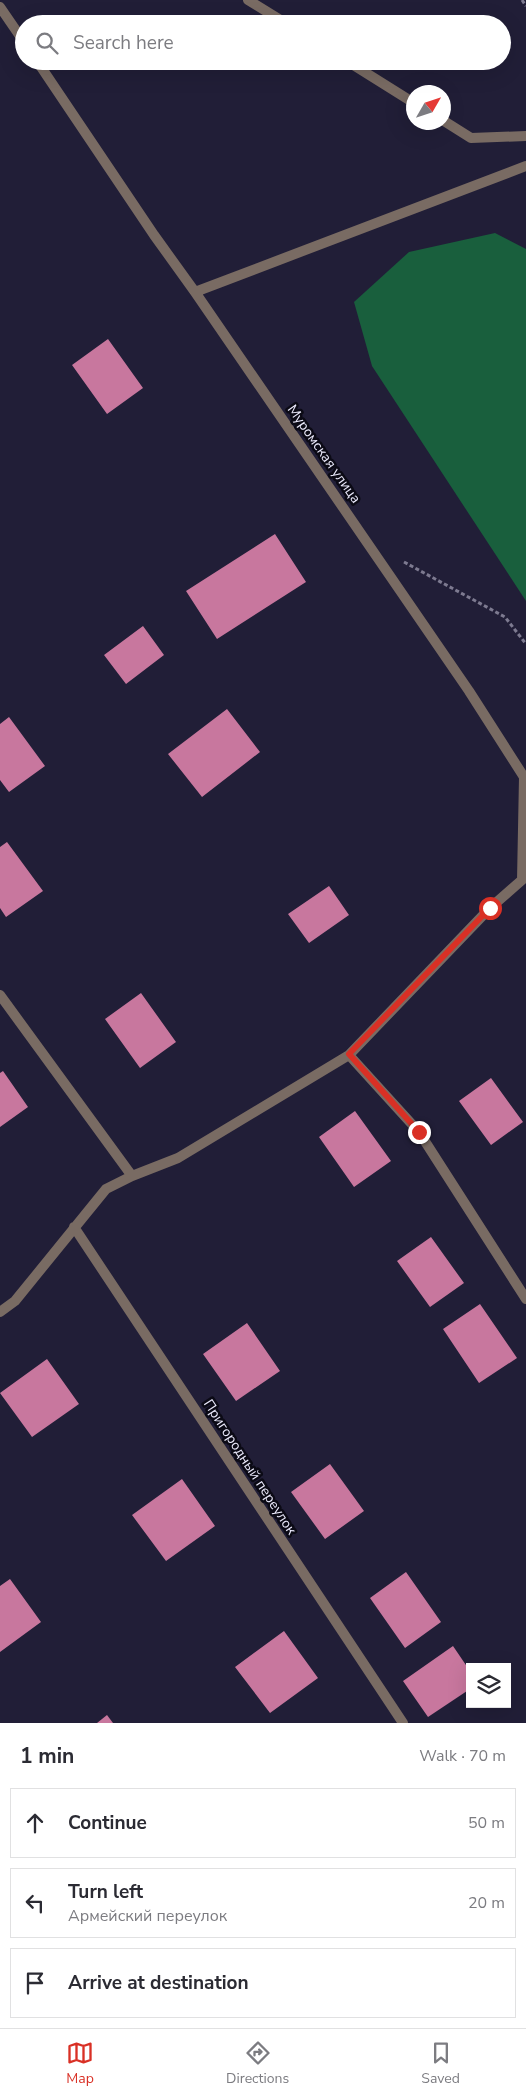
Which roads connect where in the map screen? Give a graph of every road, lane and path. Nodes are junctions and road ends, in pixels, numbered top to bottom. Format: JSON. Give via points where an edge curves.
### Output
{"nodes":[{"id":1,"x":248,"y":0,"type":"edge"},
{"id":2,"x":522,"y":0,"type":"edge"},
{"id":3,"x":0,"y":6,"type":"edge"},
{"id":4,"x":526,"y":6,"type":"edge"},
{"id":5,"x":272,"y":15,"type":"edge"},
{"id":6,"x":15,"y":28,"type":"edge"},
{"id":7,"x":43,"y":70,"type":"edge"},
{"id":8,"x":361,"y":70,"type":"edge"},
{"id":9,"x":406,"y":98,"type":"edge"},
{"id":10,"x":451,"y":125,"type":"edge"},
{"id":11,"x":526,"y":136,"type":"edge"},
{"id":12,"x":526,"y":166,"type":"edge"},
{"id":13,"x":195,"y":292,"type":"junction"},
{"id":14,"x":401,"y":560,"type":"dead end"},
{"id":15,"x":526,"y":644,"type":"edge"},
{"id":16,"x":524,"y":881,"type":"edge"},
{"id":17,"x":0,"y":995,"type":"edge"},
{"id":18,"x":349,"y":1054,"type":"junction"},
{"id":19,"x":132,"y":1176,"type":"junction"},
{"id":20,"x":74,"y":1227,"type":"junction"},
{"id":21,"x":526,"y":1300,"type":"edge"},
{"id":22,"x":0,"y":1312,"type":"edge"},
{"id":23,"x":403,"y":1723,"type":"edge"}],
"edges":[{"from":1,"to":5,"type":"street"},
{"from":2,"to":4,"type":"path"},
{"from":3,"to":6,"type":"street"},
{"from":7,"to":13,"type":"street","name":"Муромская улица"},
{"from":8,"to":9,"type":"street"},
{"from":10,"to":11,"type":"street","via":[[471,138]]},
{"from":12,"to":13,"type":"street"},
{"from":13,"to":16,"type":"street","name":"Муромская улица","via":[[469,691],[524,777]]},
{"from":14,"to":15,"type":"path","via":[[505,617]]},
{"from":16,"to":18,"type":"street","via":[[490,908]]},
{"from":17,"to":19,"type":"street"},
{"from":18,"to":19,"type":"street","via":[[178,1158]]},
{"from":18,"to":21,"type":"street","via":[[419,1132]]},
{"from":19,"to":20,"type":"street","via":[[106,1189]]},
{"from":20,"to":22,"type":"street","via":[[15,1301]]},
{"from":20,"to":23,"type":"street","name":"Пригородный переулок"}]}
